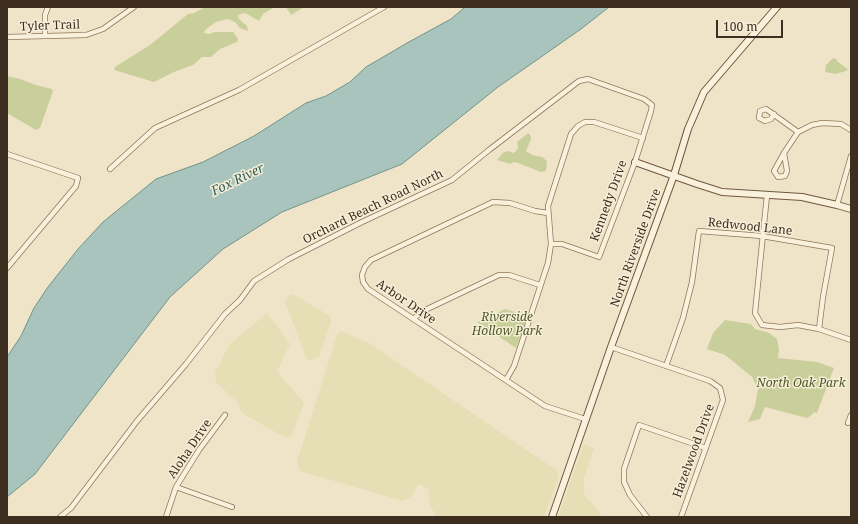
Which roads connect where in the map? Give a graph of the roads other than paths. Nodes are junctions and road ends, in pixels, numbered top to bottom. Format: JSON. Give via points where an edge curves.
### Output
{"nodes":[{"id":1,"x":48,"y":7,"type":"edge"},
{"id":2,"x":134,"y":7,"type":"edge"},
{"id":3,"x":384,"y":7,"type":"edge"},
{"id":4,"x":777,"y":7,"type":"edge"},
{"id":5,"x":45,"y":36,"type":"junction"},
{"id":6,"x":7,"y":37,"type":"edge"},
{"id":7,"x":652,"y":105,"type":"joint"},
{"id":8,"x":774,"y":114,"type":"dead end"},
{"id":9,"x":851,"y":130,"type":"edge"},
{"id":10,"x":798,"y":132,"type":"junction"},
{"id":11,"x":642,"y":138,"type":"junction"},
{"id":12,"x":784,"y":153,"type":"junction"},
{"id":13,"x":7,"y":154,"type":"edge"},
{"id":14,"x":851,"y":156,"type":"edge"},
{"id":15,"x":635,"y":162,"type":"junction"},
{"id":16,"x":110,"y":169,"type":"dead end"},
{"id":17,"x":674,"y":176,"type":"junction"},
{"id":18,"x":767,"y":195,"type":"junction"},
{"id":19,"x":837,"y":205,"type":"junction"},
{"id":20,"x":851,"y":209,"type":"edge"},
{"id":21,"x":548,"y":213,"type":"junction"},
{"id":22,"x":762,"y":236,"type":"junction"},
{"id":23,"x":551,"y":244,"type":"junction"},
{"id":24,"x":7,"y":268,"type":"edge"},
{"id":25,"x":540,"y":285,"type":"junction"},
{"id":26,"x":413,"y":319,"type":"junction"},
{"id":27,"x":819,"y":329,"type":"junction"},
{"id":28,"x":851,"y":340,"type":"edge"},
{"id":29,"x":611,"y":347,"type":"junction"},
{"id":30,"x":666,"y":366,"type":"junction"},
{"id":31,"x":506,"y":380,"type":"junction"},
{"id":32,"x":225,"y":415,"type":"dead end"},
{"id":33,"x":851,"y":415,"type":"edge"},
{"id":34,"x":586,"y":419,"type":"junction"},
{"id":35,"x":848,"y":423,"type":"dead end"},
{"id":36,"x":706,"y":448,"type":"junction"},
{"id":37,"x":176,"y":487,"type":"junction"},
{"id":38,"x":232,"y":507,"type":"dead end"},
{"id":39,"x":60,"y":517,"type":"edge"},
{"id":40,"x":166,"y":517,"type":"edge"},
{"id":41,"x":552,"y":517,"type":"edge"},
{"id":42,"x":647,"y":517,"type":"edge"},
{"id":43,"x":681,"y":517,"type":"edge"}],
"edges":[{"from":1,"to":5,"type":"street","via":[[45,16]]},
{"from":2,"to":5,"type":"street","name":"Tyler Trail","via":[[103,29],[86,35]]},
{"from":3,"to":16,"type":"street","via":[[239,90],[155,128]]},
{"from":4,"to":17,"type":"street","name":"North Riverside Drive","via":[[704,92],[688,129]]},
{"from":5,"to":6,"type":"street","name":"Tyler Trail"},
{"from":7,"to":11,"type":"street","name":"Kennedy Drive"},
{"from":7,"to":39,"type":"street","name":"Orchard Beach Road North","via":[[644,99],[588,79],[579,81],[452,180],[289,259],[254,282],[137,421],[71,508]]},
{"from":8,"to":10,"type":"street"},
{"from":9,"to":10,"type":"street","via":[[841,124],[822,123]]},
{"from":10,"to":12,"type":"street"},
{"from":11,"to":15,"type":"street","name":"Kennedy Drive"},
{"from":11,"to":21,"type":"street","via":[[594,122],[585,122],[578,126],[571,134]]},
{"from":12,"to":12,"type":"street","via":[[774,170],[778,177],[785,176],[788,171]]},
{"from":13,"to":24,"type":"street","via":[[78,178],[76,186]]},
{"from":14,"to":19,"type":"street"},
{"from":15,"to":17,"type":"street"},
{"from":15,"to":23,"type":"street","name":"Kennedy Drive","via":[[599,257],[562,244]]},
{"from":17,"to":18,"type":"street","via":[[722,192]]},
{"from":17,"to":29,"type":"street","name":"North Riverside Drive"},
{"from":18,"to":19,"type":"street","via":[[802,197]]},
{"from":18,"to":22,"type":"street"},
{"from":19,"to":20,"type":"street"},
{"from":21,"to":23,"type":"street"},
{"from":21,"to":26,"type":"street","name":"Arbor Drive","via":[[510,203],[492,202],[372,260],[362,275],[368,290]]},
{"from":22,"to":27,"type":"street","via":[[755,313],[762,325],[798,325]]},
{"from":22,"to":27,"type":"street","name":"Redwood Lane","via":[[832,248]]},
{"from":22,"to":30,"type":"street","name":"Redwood Lane","via":[[699,231],[692,282],[683,318]]},
{"from":23,"to":25,"type":"street","via":[[548,263]]},
{"from":25,"to":26,"type":"street","via":[[509,275],[499,275],[422,311]]},
{"from":25,"to":31,"type":"street","via":[[514,366]]},
{"from":26,"to":31,"type":"street","name":"Arbor Drive"},
{"from":27,"to":28,"type":"street"},
{"from":29,"to":30,"type":"street","name":"Hazelwood Drive"},
{"from":29,"to":34,"type":"street","name":"North Riverside Drive"},
{"from":30,"to":36,"type":"street","name":"Hazelwood Drive","via":[[710,381],[720,388],[723,400]]},
{"from":31,"to":34,"type":"street","name":"Arbor Drive","via":[[545,406]]},
{"from":32,"to":37,"type":"street","name":"Aloha Drive"},
{"from":33,"to":35,"type":"street"},
{"from":34,"to":41,"type":"street","name":"North Riverside Drive"},
{"from":36,"to":42,"type":"street","via":[[639,425],[624,469],[624,482],[630,495]]},
{"from":36,"to":43,"type":"street","name":"Hazelwood Drive"},
{"from":37,"to":38,"type":"street"},
{"from":37,"to":40,"type":"street","name":"Aloha Drive"}]}
